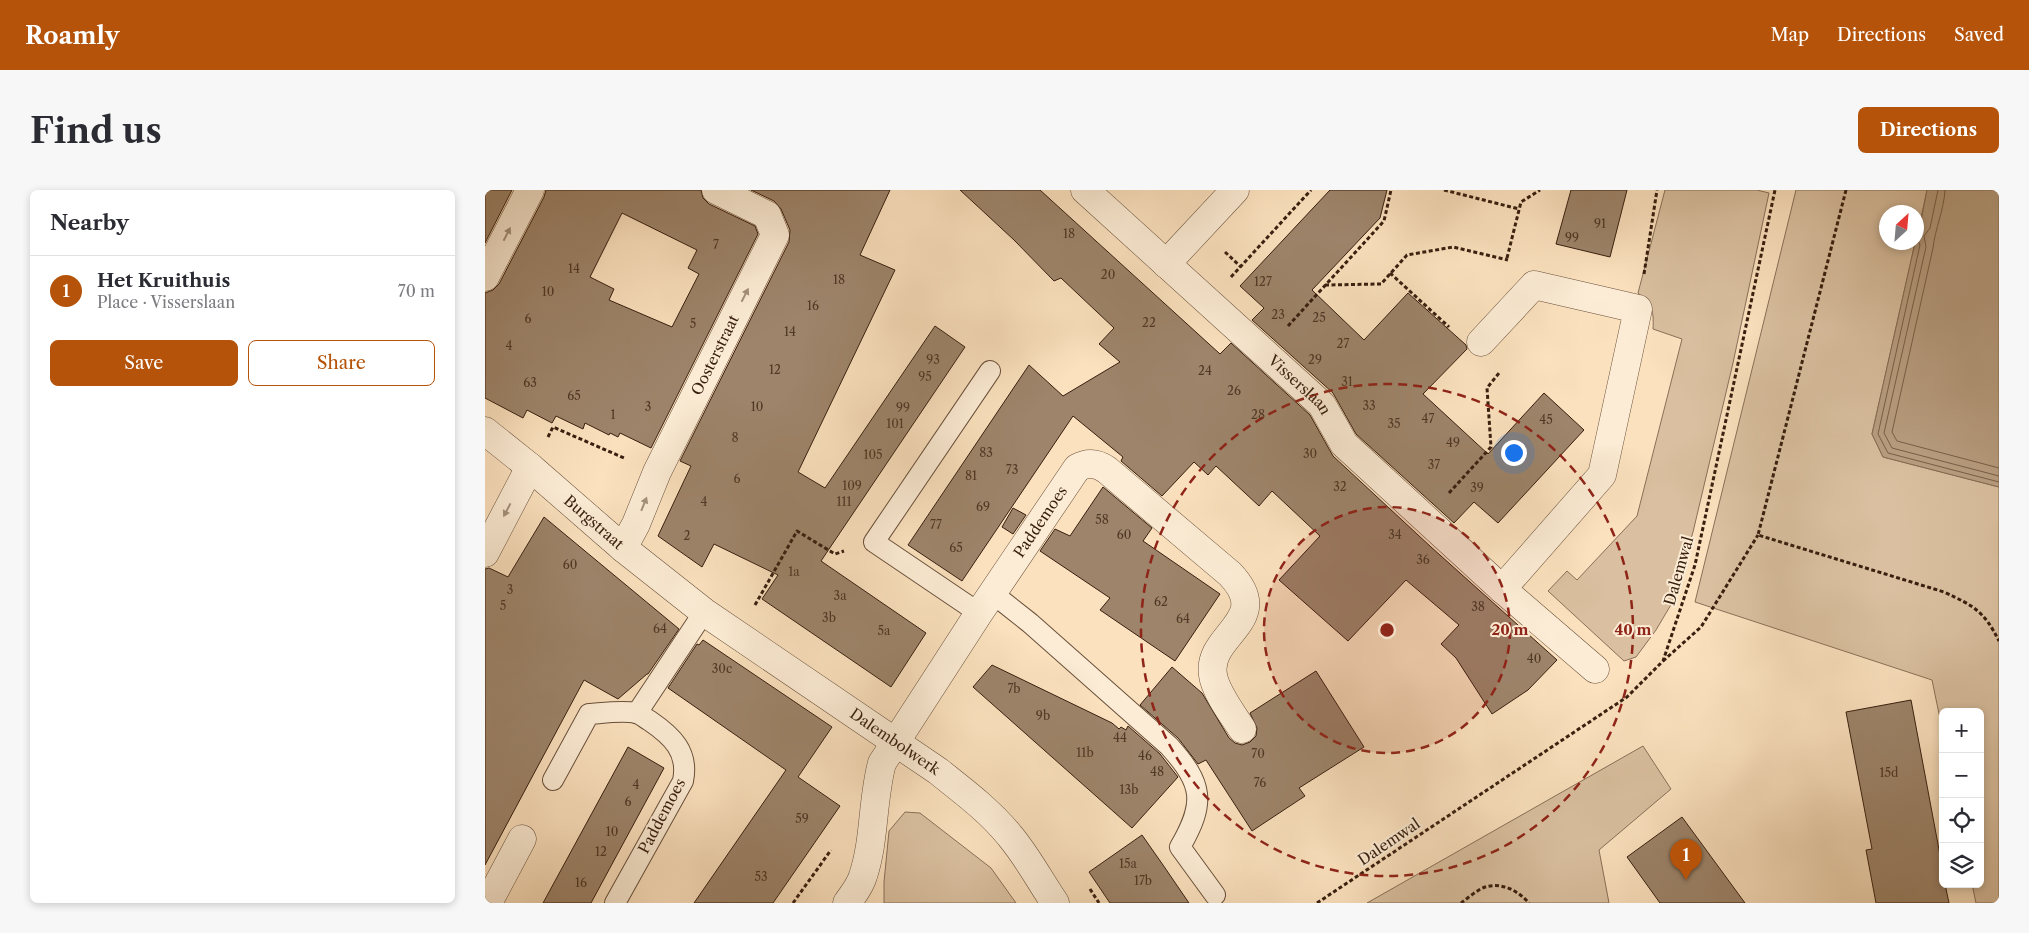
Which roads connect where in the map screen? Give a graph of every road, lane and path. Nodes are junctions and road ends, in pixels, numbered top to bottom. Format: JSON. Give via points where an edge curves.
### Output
{"nodes":[{"id":1,"x":530,"y":190,"type":"edge"},
{"id":2,"x":716,"y":190,"type":"edge"},
{"id":3,"x":1085,"y":190,"type":"edge"},
{"id":4,"x":1235,"y":190,"type":"edge"},
{"id":5,"x":1304,"y":190,"type":"edge"},
{"id":6,"x":1311,"y":190,"type":"edge"},
{"id":7,"x":1391,"y":190,"type":"edge"},
{"id":8,"x":1444,"y":190,"type":"edge"},
{"id":9,"x":1540,"y":190,"type":"edge"},
{"id":10,"x":1657,"y":190,"type":"edge"},
{"id":11,"x":1775,"y":190,"type":"edge"},
{"id":12,"x":1845,"y":190,"type":"edge"},
{"id":13,"x":1305,"y":197,"type":"junction"},
{"id":14,"x":1519,"y":209,"type":"junction"},
{"id":15,"x":1507,"y":258,"type":"junction"},
{"id":16,"x":1166,"y":264,"type":"junction"},
{"id":17,"x":1390,"y":273,"type":"junction"},
{"id":18,"x":1225,"y":276,"type":"dead end"},
{"id":19,"x":485,"y":278,"type":"edge"},
{"id":20,"x":1534,"y":285,"type":"junction"},
{"id":21,"x":1325,"y":286,"type":"junction"},
{"id":22,"x":1638,"y":310,"type":"junction"},
{"id":23,"x":1283,"y":332,"type":"dead end"},
{"id":24,"x":1469,"y":338,"type":"joint"},
{"id":25,"x":1493,"y":367,"type":"dead end"},
{"id":26,"x":990,"y":372,"type":"dead end"},
{"id":27,"x":495,"y":439,"type":"edge"},
{"id":28,"x":530,"y":467,"type":"junction"},
{"id":29,"x":657,"y":472,"type":"junction"},
{"id":30,"x":1447,"y":494,"type":"dead end"},
{"id":31,"x":1758,"y":535,"type":"junction"},
{"id":32,"x":875,"y":542,"type":"junction"},
{"id":33,"x":623,"y":548,"type":"junction"},
{"id":34,"x":485,"y":553,"type":"edge"},
{"id":35,"x":1502,"y":589,"type":"junction"},
{"id":36,"x":985,"y":603,"type":"junction"},
{"id":37,"x":752,"y":610,"type":"dead end"},
{"id":38,"x":704,"y":612,"type":"junction"},
{"id":39,"x":1999,"y":641,"type":"edge"},
{"id":40,"x":1663,"y":661,"type":"junction"},
{"id":41,"x":1595,"y":669,"type":"dead end"},
{"id":42,"x":637,"y":713,"type":"junction"},
{"id":43,"x":1242,"y":729,"type":"dead end"},
{"id":44,"x":895,"y":741,"type":"junction"},
{"id":45,"x":553,"y":780,"type":"dead end"},
{"id":46,"x":521,"y":839,"type":"dead end"},
{"id":47,"x":1215,"y":895,"type":"dead end"},
{"id":48,"x":488,"y":903,"type":"edge"},
{"id":49,"x":615,"y":903,"type":"edge"},
{"id":50,"x":847,"y":903,"type":"edge"},
{"id":51,"x":1055,"y":903,"type":"edge"},
{"id":52,"x":1317,"y":903,"type":"edge"},
{"id":53,"x":1461,"y":903,"type":"edge"},
{"id":54,"x":1529,"y":903,"type":"edge"}],
"edges":[{"from":19,"to":1,"type":"street","one_way":true},
{"from":29,"to":2,"type":"street","name":"Oosterstraat","one_way":true,"via":[[775,235],[767,216]]},
{"from":3,"to":16,"type":"street","name":"Visserslaan"},
{"from":4,"to":16,"type":"street"},
{"from":5,"to":13,"type":"path"},
{"from":6,"to":13,"type":"path"},
{"from":7,"to":21,"type":"path","via":[[1384,220]]},
{"from":8,"to":14,"type":"path"},
{"from":9,"to":14,"type":"path","via":[[1521,202]]},
{"from":10,"to":22,"type":"path"},
{"from":11,"to":40,"type":"path","name":"Dalemwal","via":[[1695,565]]},
{"from":12,"to":31,"type":"path"},
{"from":13,"to":18,"type":"path","via":[[1229,280]]},
{"from":14,"to":15,"type":"path"},
{"from":15,"to":17,"type":"path","via":[[1453,247],[1407,255]]},
{"from":15,"to":20,"type":"path"},
{"from":16,"to":35,"type":"street","name":"Visserslaan","via":[[1322,405],[1344,444]]},
{"from":17,"to":21,"type":"path","via":[[1381,284]]},
{"from":17,"to":24,"type":"path"},
{"from":20,"to":22,"type":"street"},
{"from":20,"to":24,"type":"street"},
{"from":21,"to":23,"type":"path"},
{"from":22,"to":35,"type":"street","via":[[1602,475]]},
{"from":25,"to":30,"type":"path","via":[[1500,374],[1487,388],[1491,447]]},
{"from":26,"to":32,"type":"lane"},
{"from":27,"to":28,"type":"street","name":"Burgstraat"},
{"from":27,"to":29,"type":"path","via":[[525,427],[547,438],[553,427]]},
{"from":28,"to":33,"type":"street","name":"Burgstraat"},
{"from":28,"to":34,"type":"street","one_way":true},
{"from":33,"to":29,"type":"street","name":"Oosterstraat","one_way":true},
{"from":31,"to":39,"type":"path","via":[[1944,592],[1972,605],[1984,616]]},
{"from":31,"to":40,"type":"path","via":[[1701,627]]},
{"from":32,"to":36,"type":"lane"},
{"from":32,"to":37,"type":"path","via":[[835,554],[797,531]]},
{"from":33,"to":38,"type":"street","name":"Burgstraat"},
{"from":35,"to":41,"type":"street","name":"Visserslaan"},
{"from":36,"to":43,"type":"street","name":"Paddemoes","via":[[1077,468],[1084,464],[1099,465],[1241,585],[1245,597],[1241,622],[1218,651],[1212,674]]},
{"from":36,"to":44,"type":"street","name":"Paddemoes"},
{"from":36,"to":47,"type":"lane","via":[[1030,623],[1169,746],[1189,769],[1197,785],[1197,803],[1194,820],[1180,847]]},
{"from":38,"to":42,"type":"lane"},
{"from":38,"to":44,"type":"street","name":"Dalembolwerk"},
{"from":40,"to":52,"type":"path","name":"Dalemwal","via":[[1627,697]]},
{"from":42,"to":45,"type":"lane","via":[[589,714]]},
{"from":42,"to":49,"type":"lane","name":"Paddemoes","via":[[671,738],[683,757],[685,770],[683,781]]},
{"from":44,"to":50,"type":"street","name":"Paddemoes","via":[[882,762],[877,783],[863,878]]},
{"from":44,"to":51,"type":"street","name":"Dalembolwerk","via":[[991,815],[1011,837]]},
{"from":46,"to":48,"type":"street"},
{"from":53,"to":54,"type":"path","via":[[1485,888],[1501,886],[1518,891]]}]}
